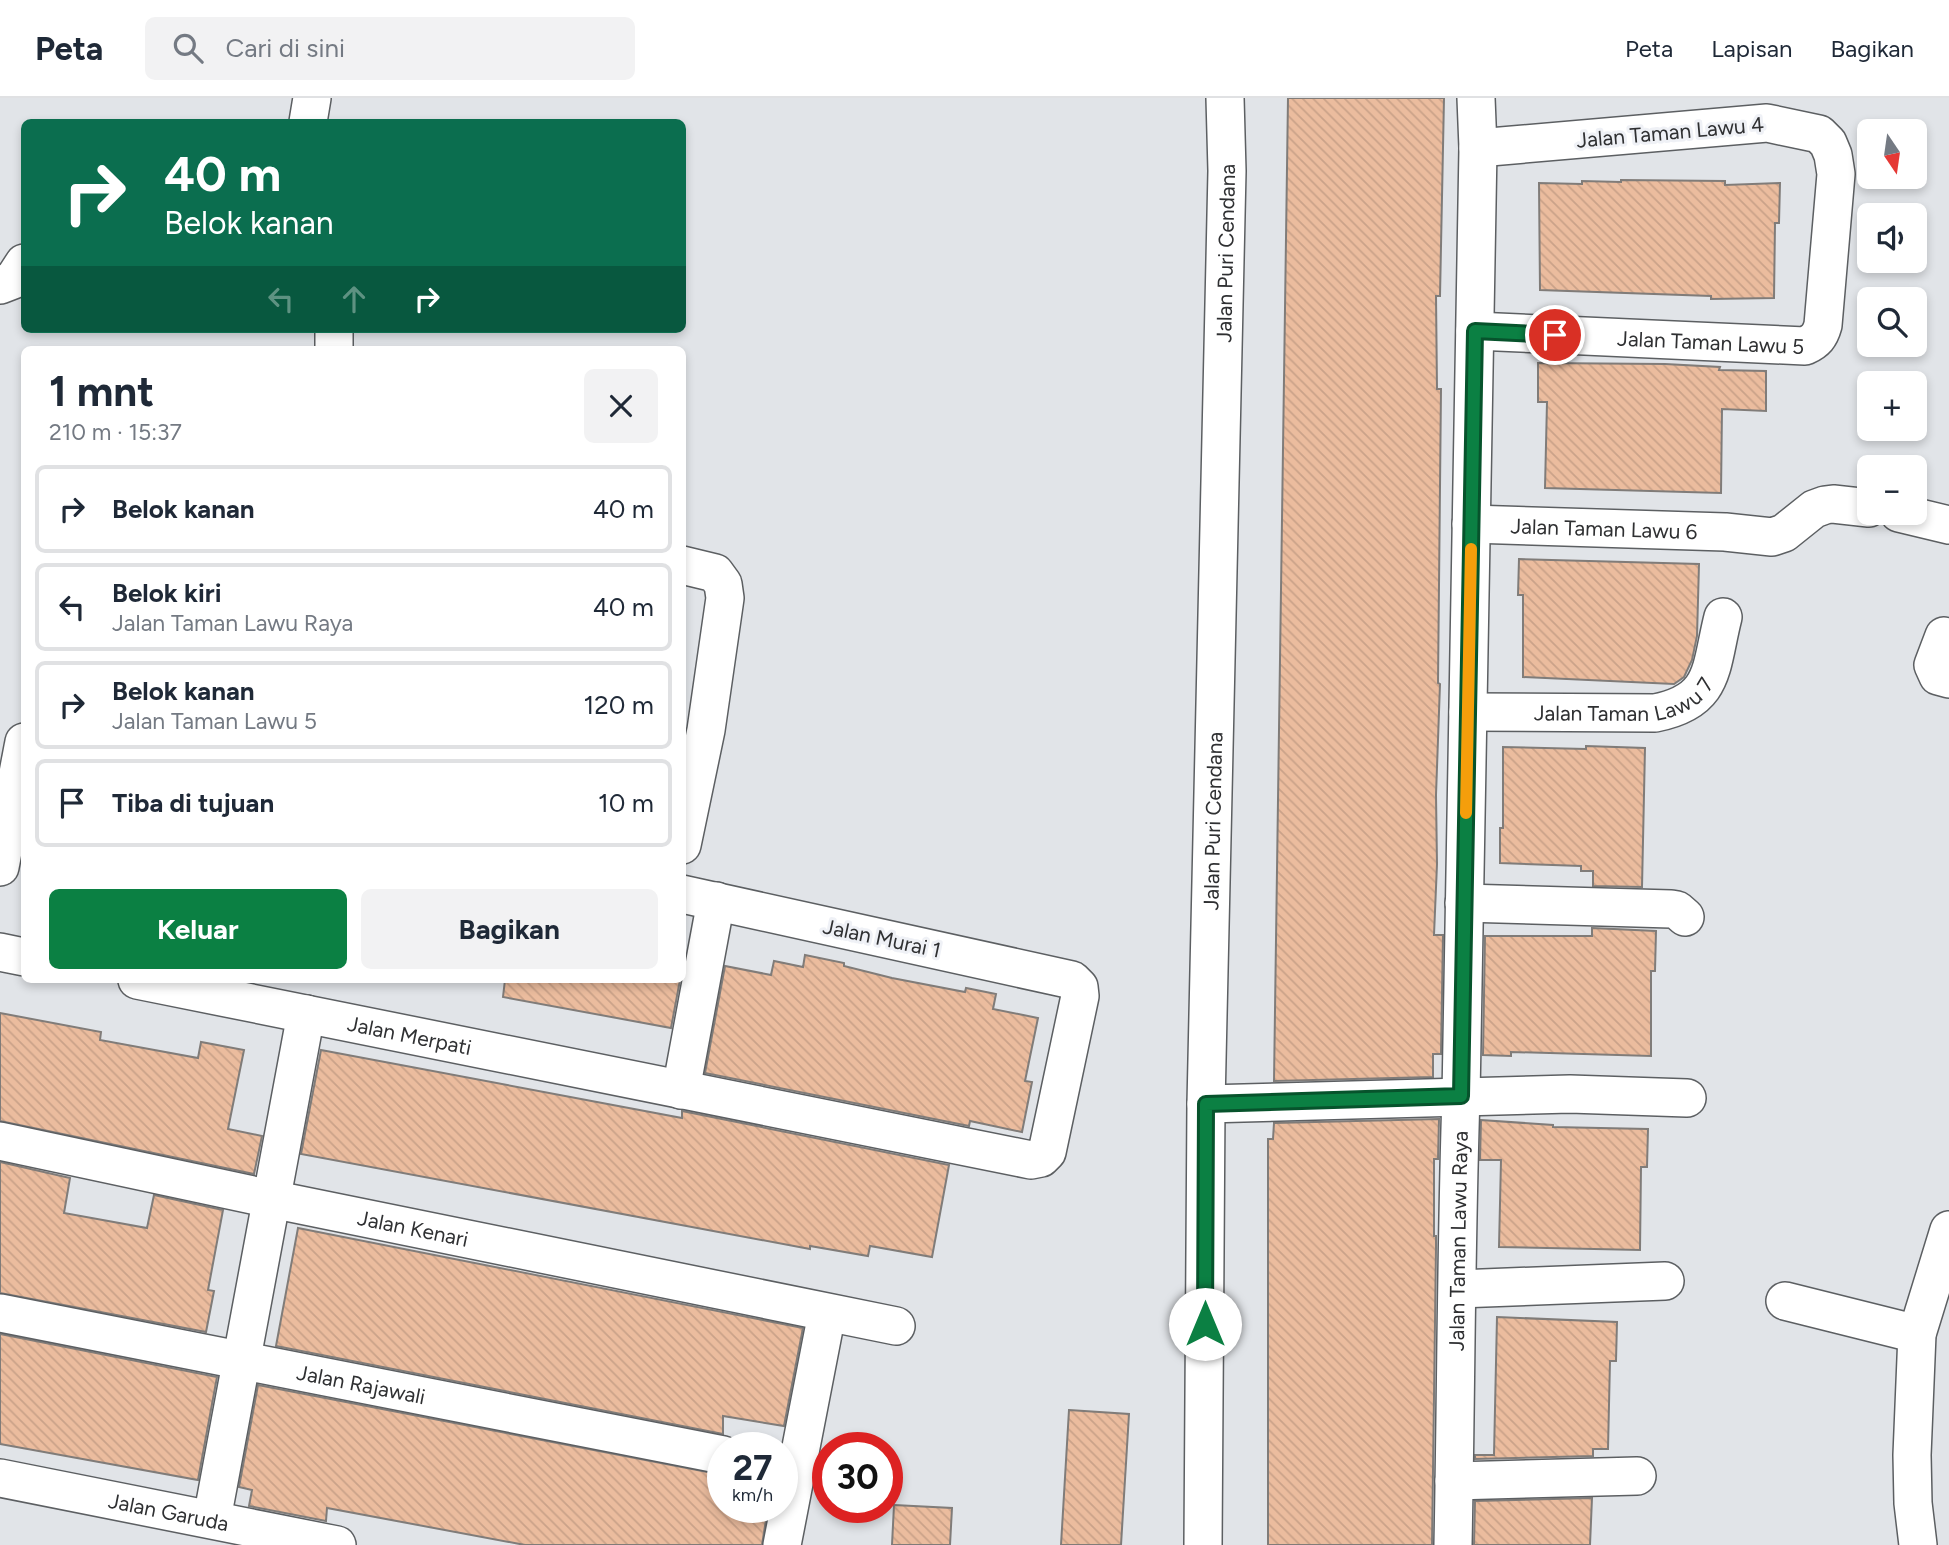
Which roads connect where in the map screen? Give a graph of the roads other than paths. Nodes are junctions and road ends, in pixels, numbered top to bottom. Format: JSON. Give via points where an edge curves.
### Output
{"nodes":[{"id":1,"x":312,"y":98,"type":"edge"},
{"id":2,"x":1225,"y":98,"type":"edge"},
{"id":3,"x":1476,"y":98,"type":"edge"},
{"id":4,"x":1765,"y":110,"type":"edge"},
{"id":5,"x":308,"y":119,"type":"edge"},
{"id":6,"x":1478,"y":148,"type":"junction"},
{"id":7,"x":1829,"y":255,"type":"joint"},
{"id":8,"x":21,"y":268,"type":"edge"},
{"id":9,"x":0,"y":285,"type":"edge"},
{"id":10,"x":1475,"y":331,"type":"junction"},
{"id":11,"x":1857,"y":507,"type":"edge"},
{"id":12,"x":1927,"y":520,"type":"edge"},
{"id":13,"x":1471,"y":524,"type":"junction"},
{"id":14,"x":1949,"y":525,"type":"edge"},
{"id":15,"x":686,"y":566,"type":"edge"},
{"id":16,"x":1723,"y":617,"type":"dead end"},
{"id":17,"x":1944,"y":636,"type":"dead end"},
{"id":18,"x":1949,"y":679,"type":"edge"},
{"id":19,"x":1468,"y":712,"type":"junction"},
{"id":20,"x":694,"y":727,"type":"edge"},
{"id":21,"x":21,"y":765,"type":"edge"},
{"id":22,"x":686,"y":806,"type":"edge"},
{"id":23,"x":0,"y":867,"type":"edge"},
{"id":24,"x":699,"y":897,"type":"edge"},
{"id":25,"x":1464,"y":903,"type":"junction"},
{"id":26,"x":1685,"y":916,"type":"dead end"},
{"id":27,"x":0,"y":952,"type":"edge"},
{"id":28,"x":21,"y":956,"type":"edge"},
{"id":29,"x":152,"y":983,"type":"edge"},
{"id":30,"x":1079,"y":987,"type":"joint"},
{"id":31,"x":306,"y":1014,"type":"junction"},
{"id":32,"x":681,"y":1090,"type":"junction"},
{"id":33,"x":1461,"y":1096,"type":"junction"},
{"id":34,"x":1687,"y":1098,"type":"dead end"},
{"id":35,"x":1206,"y":1104,"type":"junction"},
{"id":36,"x":0,"y":1141,"type":"edge"},
{"id":37,"x":271,"y":1199,"type":"junction"},
{"id":38,"x":1949,"y":1230,"type":"edge"},
{"id":39,"x":1665,"y":1281,"type":"dead end"},
{"id":40,"x":1458,"y":1289,"type":"junction"},
{"id":41,"x":1785,"y":1301,"type":"dead end"},
{"id":42,"x":827,"y":1313,"type":"junction"},
{"id":43,"x":0,"y":1314,"type":"edge"},
{"id":44,"x":896,"y":1326,"type":"dead end"},
{"id":45,"x":1917,"y":1334,"type":"junction"},
{"id":46,"x":240,"y":1362,"type":"junction"},
{"id":47,"x":798,"y":1432,"type":"edge"},
{"id":48,"x":707,"y":1452,"type":"edge"},
{"id":49,"x":1637,"y":1476,"type":"dead end"},
{"id":50,"x":0,"y":1478,"type":"edge"},
{"id":51,"x":1454,"y":1481,"type":"junction"},
{"id":52,"x":212,"y":1519,"type":"junction"},
{"id":53,"x":784,"y":1523,"type":"edge"},
{"id":54,"x":337,"y":1545,"type":"edge"},
{"id":55,"x":782,"y":1545,"type":"edge"},
{"id":56,"x":1203,"y":1545,"type":"edge"},
{"id":57,"x":1453,"y":1545,"type":"edge"},
{"id":58,"x":1918,"y":1545,"type":"edge"}],
"edges":[{"from":1,"to":5,"type":"street"},
{"from":2,"to":35,"type":"street","name":"Jalan Puri Cendana"},
{"from":3,"to":6,"type":"street","name":"Jalan Taman Lawu Raya"},
{"from":4,"to":6,"type":"street","name":"Jalan Taman Lawu 4"},
{"from":4,"to":7,"type":"street","name":"Jalan Taman Lawu 4","via":[[1819,134],[1828,143],[1836,174]]},
{"from":6,"to":10,"type":"street","name":"Jalan Taman Lawu Raya"},
{"from":7,"to":10,"type":"street","name":"Jalan Taman Lawu 5","via":[[1821,335],[1805,346]]},
{"from":8,"to":9,"type":"street","via":[[13,280]]},
{"from":10,"to":13,"type":"street","name":"Jalan Taman Lawu Raya"},
{"from":11,"to":13,"type":"street","name":"Jalan Taman Lawu 6","via":[[1825,505],[1778,536],[1759,537]]},
{"from":12,"to":14,"type":"street"},
{"from":13,"to":19,"type":"street","name":"Jalan Taman Lawu Raya"},
{"from":15,"to":20,"type":"street","via":[[715,573],[725,591]]},
{"from":16,"to":19,"type":"street","name":"Jalan Taman Lawu 7","via":[[1706,684],[1687,704],[1673,710]]},
{"from":17,"to":18,"type":"street","via":[[1933,665],[1938,676]]},
{"from":19,"to":25,"type":"street","name":"Jalan Taman Lawu Raya"},
{"from":20,"to":22,"type":"street"},
{"from":21,"to":23,"type":"street"},
{"from":24,"to":30,"type":"street","name":"Jalan Murai 1","via":[[1072,980]]},
{"from":24,"to":32,"type":"street"},
{"from":25,"to":26,"type":"street","via":[[1671,909]]},
{"from":25,"to":33,"type":"street","name":"Jalan Taman Lawu Raya"},
{"from":27,"to":28,"type":"street"},
{"from":29,"to":31,"type":"street","name":"Jalan Merpati"},
{"from":30,"to":32,"type":"street","name":"Jalan Merpati","via":[[1047,1152],[1036,1160]]},
{"from":31,"to":32,"type":"street","name":"Jalan Merpati"},
{"from":31,"to":37,"type":"street"},
{"from":33,"to":34,"type":"street"},
{"from":33,"to":35,"type":"street"},
{"from":33,"to":40,"type":"street","name":"Jalan Taman Lawu Raya"},
{"from":35,"to":56,"type":"street","name":"Jalan Puri Cendana"},
{"from":36,"to":37,"type":"street","name":"Jalan Kenari"},
{"from":37,"to":42,"type":"street","name":"Jalan Kenari"},
{"from":37,"to":46,"type":"street"},
{"from":38,"to":45,"type":"street"},
{"from":39,"to":40,"type":"street"},
{"from":40,"to":51,"type":"street","name":"Jalan Taman Lawu Raya"},
{"from":41,"to":45,"type":"street"},
{"from":42,"to":44,"type":"street","name":"Jalan Kenari"},
{"from":42,"to":47,"type":"street"},
{"from":43,"to":46,"type":"street","name":"Jalan Rajawali"},
{"from":45,"to":58,"type":"street","via":[[1912,1455]]},
{"from":46,"to":48,"type":"street","name":"Jalan Rajawali"},
{"from":46,"to":52,"type":"street"},
{"from":49,"to":51,"type":"street"},
{"from":50,"to":52,"type":"street","name":"Jalan Garuda"},
{"from":51,"to":57,"type":"street","name":"Jalan Taman Lawu Raya"},
{"from":52,"to":54,"type":"street","name":"Jalan Garuda"},
{"from":53,"to":55,"type":"street"}]}
